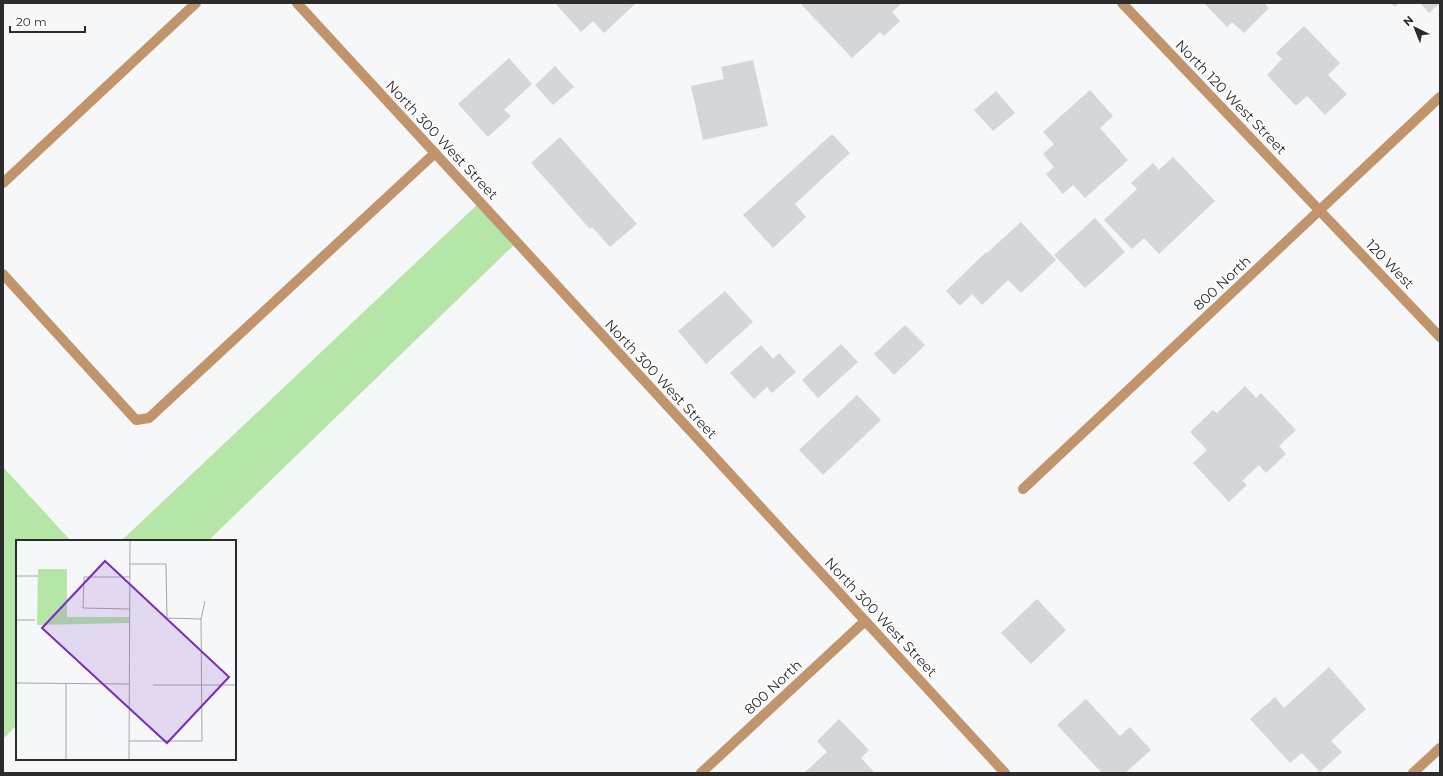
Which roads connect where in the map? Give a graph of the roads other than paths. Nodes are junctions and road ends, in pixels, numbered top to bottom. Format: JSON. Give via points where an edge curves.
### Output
{"nodes":[{"id":1,"x":196,"y":3,"type":"edge"},
{"id":2,"x":297,"y":3,"type":"edge"},
{"id":3,"x":1122,"y":3,"type":"edge"},
{"id":4,"x":1440,"y":97,"type":"edge"},
{"id":5,"x":435,"y":153,"type":"junction"},
{"id":6,"x":3,"y":183,"type":"edge"},
{"id":7,"x":1319,"y":211,"type":"junction"},
{"id":8,"x":3,"y":274,"type":"edge"},
{"id":9,"x":1440,"y":337,"type":"edge"},
{"id":10,"x":1023,"y":489,"type":"dead end"},
{"id":11,"x":865,"y":621,"type":"junction"},
{"id":12,"x":1440,"y":748,"type":"edge"},
{"id":13,"x":701,"y":773,"type":"edge"},
{"id":14,"x":1005,"y":773,"type":"edge"},
{"id":15,"x":1413,"y":773,"type":"edge"}],
"edges":[{"from":1,"to":6,"type":"street"},
{"from":2,"to":5,"type":"street","name":"North 300 West Street"},
{"from":3,"to":7,"type":"street","name":"North 120 West Street"},
{"from":4,"to":7,"type":"street","name":"800 North"},
{"from":5,"to":8,"type":"street","via":[[150,418],[136,420]]},
{"from":5,"to":11,"type":"street","name":"North 300 West Street"},
{"from":7,"to":9,"type":"street","name":"120 West"},
{"from":7,"to":10,"type":"street","name":"800 North"},
{"from":11,"to":13,"type":"street","name":"800 North"},
{"from":11,"to":14,"type":"street","name":"North 300 West Street"},
{"from":12,"to":15,"type":"street"}]}
